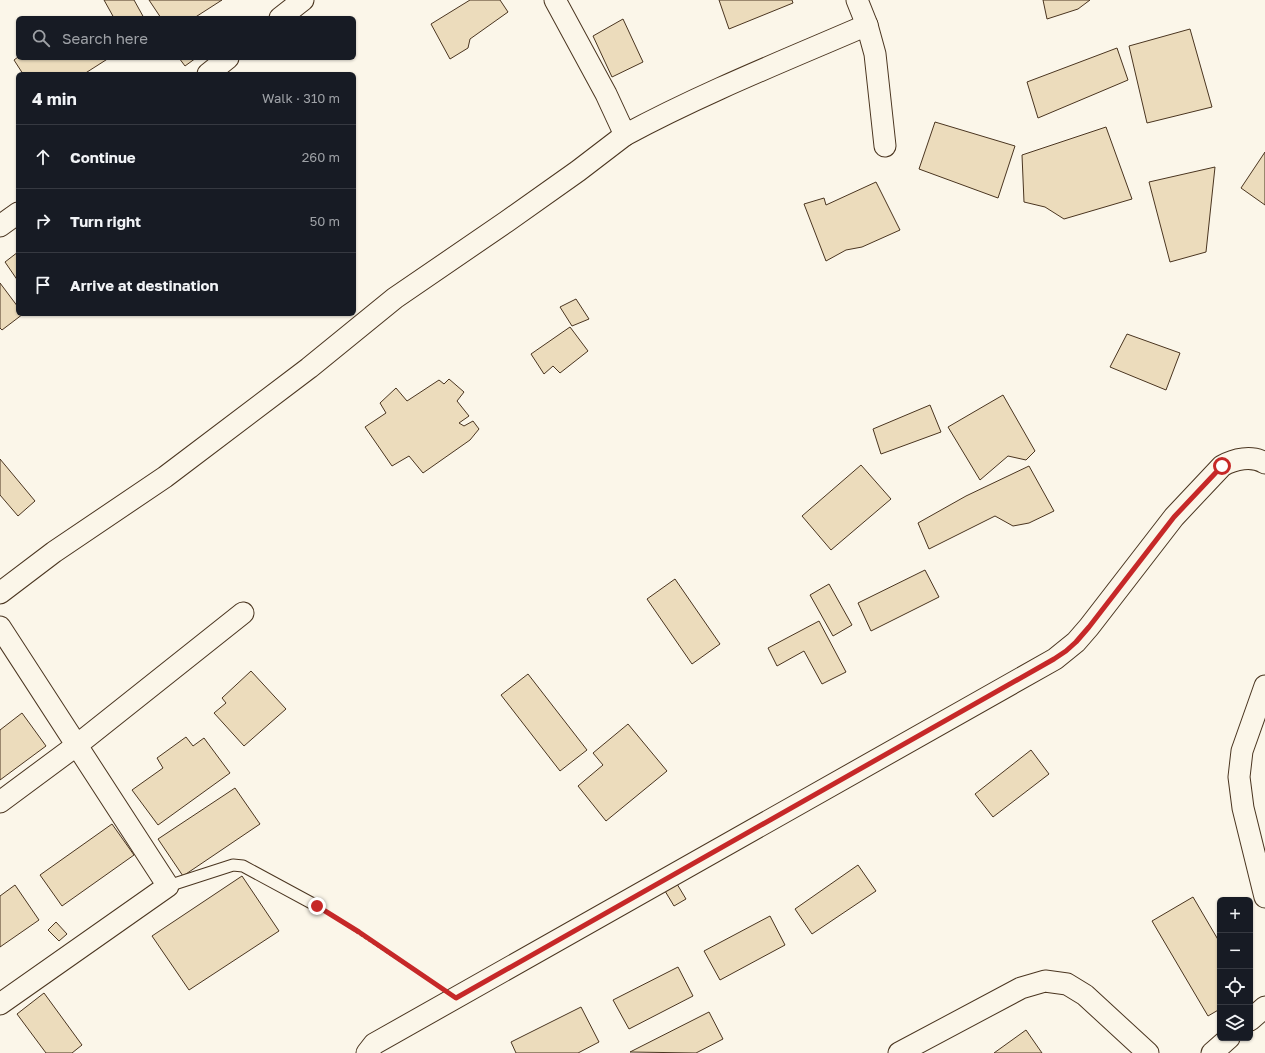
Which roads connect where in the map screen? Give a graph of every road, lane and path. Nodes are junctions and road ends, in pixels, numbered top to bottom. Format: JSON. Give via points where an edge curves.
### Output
{"nodes":[{"id":1,"x":555,"y":0,"type":"edge"},
{"id":2,"x":857,"y":0,"type":"edge"},
{"id":3,"x":867,"y":25,"type":"junction"},
{"id":4,"x":226,"y":60,"type":"edge"},
{"id":5,"x":210,"y":72,"type":"edge"},
{"id":6,"x":625,"y":136,"type":"junction"},
{"id":7,"x":885,"y":146,"type":"dead end"},
{"id":8,"x":16,"y":214,"type":"edge"},
{"id":9,"x":0,"y":226,"type":"edge"},
{"id":10,"x":1265,"y":463,"type":"edge"},
{"id":11,"x":0,"y":593,"type":"edge"},
{"id":12,"x":242,"y":613,"type":"dead end"},
{"id":13,"x":0,"y":627,"type":"edge"},
{"id":14,"x":1265,"y":686,"type":"edge"},
{"id":15,"x":77,"y":745,"type":"junction"},
{"id":16,"x":0,"y":802,"type":"edge"},
{"id":17,"x":168,"y":886,"type":"junction"},
{"id":18,"x":1265,"y":897,"type":"edge"},
{"id":19,"x":317,"y":906,"type":"joint"},
{"id":20,"x":456,"y":998,"type":"junction"},
{"id":21,"x":0,"y":1004,"type":"edge"},
{"id":22,"x":1265,"y":1008,"type":"edge"},
{"id":23,"x":1253,"y":1018,"type":"edge"},
{"id":24,"x":1226,"y":1041,"type":"edge"},
{"id":25,"x":367,"y":1053,"type":"edge"},
{"id":26,"x":899,"y":1053,"type":"edge"},
{"id":27,"x":1148,"y":1053,"type":"edge"},
{"id":28,"x":1212,"y":1053,"type":"edge"}],
"edges":[{"from":1,"to":6,"type":"street","via":[[606,94]]},
{"from":2,"to":3,"type":"street"},
{"from":3,"to":6,"type":"street","via":[[702,96]]},
{"from":3,"to":7,"type":"street","via":[[875,54]]},
{"from":4,"to":5,"type":"street"},
{"from":6,"to":11,"type":"street","via":[[395,298],[309,368],[165,477],[54,552]]},
{"from":8,"to":9,"type":"street"},
{"from":10,"to":20,"type":"street","via":[[1247,459],[1231,461],[1222,466],[1174,517],[1080,637],[1054,659]]},
{"from":12,"to":15,"type":"street"},
{"from":13,"to":15,"type":"street"},
{"from":14,"to":18,"type":"street","via":[[1242,751],[1239,777],[1243,808]]},
{"from":15,"to":16,"type":"street"},
{"from":15,"to":17,"type":"street"},
{"from":17,"to":19,"type":"lane","via":[[233,865],[243,866]]},
{"from":17,"to":21,"type":"street"},
{"from":19,"to":20,"type":"path"},
{"from":20,"to":25,"type":"street","via":[[374,1044]]},
{"from":22,"to":23,"type":"street"},
{"from":24,"to":28,"type":"street"},
{"from":26,"to":27,"type":"street","via":[[1021,988],[1045,981],[1067,984],[1085,995]]}]}
